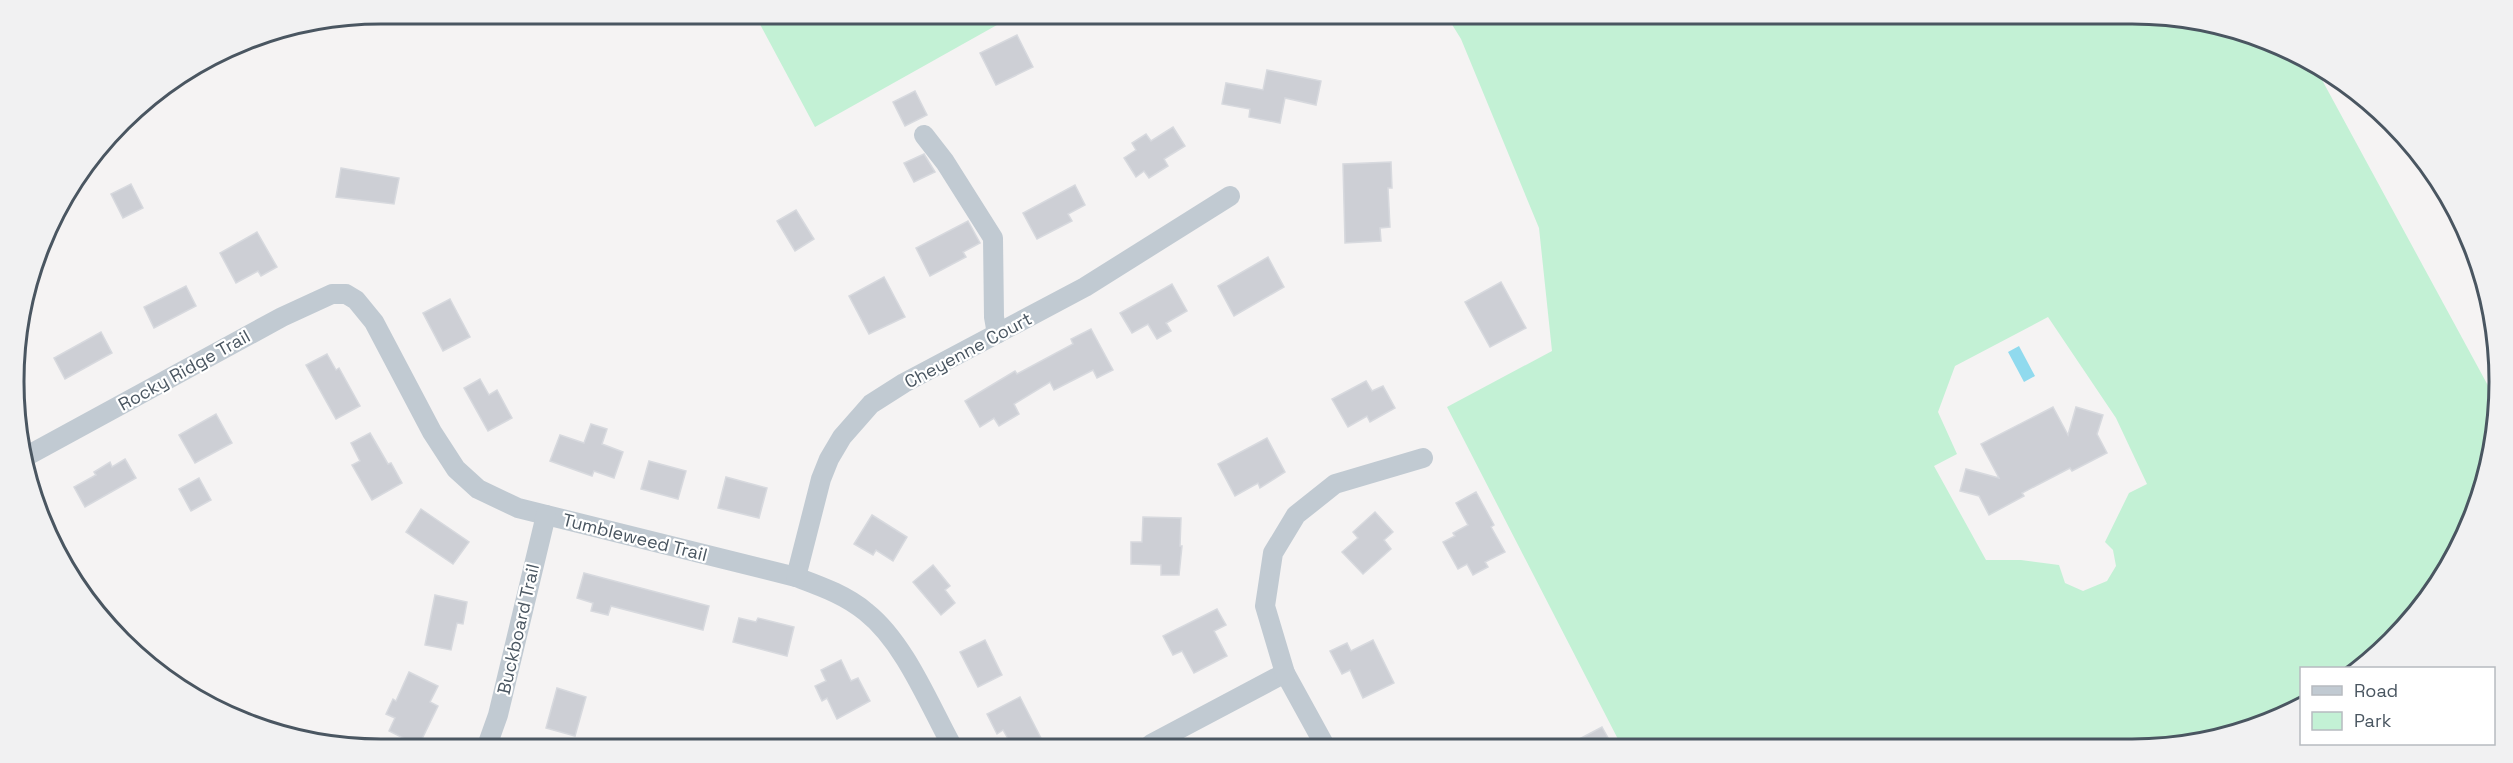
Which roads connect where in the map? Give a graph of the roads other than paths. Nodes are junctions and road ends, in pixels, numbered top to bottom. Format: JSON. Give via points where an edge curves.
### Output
{"nodes":[{"id":1,"x":924,"y":135,"type":"dead end"},
{"id":2,"x":1230,"y":196,"type":"dead end"},
{"id":3,"x":346,"y":294,"type":"joint"},
{"id":4,"x":997,"y":334,"type":"junction"},
{"id":5,"x":32,"y":453,"type":"edge"},
{"id":6,"x":1423,"y":458,"type":"dead end"},
{"id":7,"x":546,"y":515,"type":"junction"},
{"id":8,"x":796,"y":577,"type":"junction"},
{"id":9,"x":1285,"y":673,"type":"junction"},
{"id":10,"x":489,"y":739,"type":"edge"},
{"id":11,"x":948,"y":739,"type":"edge"},
{"id":12,"x":1160,"y":739,"type":"edge"},
{"id":13,"x":1321,"y":739,"type":"edge"}],
"edges":[{"from":1,"to":4,"type":"street","via":[[993,238]]},
{"from":2,"to":4,"type":"street","name":"Cheyenne Court","via":[[1120,267]]},
{"from":3,"to":5,"type":"street","name":"Rocky Ridge Trail","via":[[325,295]]},
{"from":3,"to":7,"type":"street","name":"Tumbleweed Trail","via":[[374,322],[456,469],[493,498]]},
{"from":4,"to":8,"type":"street","name":"Cheyenne Court","via":[[904,383],[855,419],[825,469]]},
{"from":6,"to":9,"type":"street","via":[[1335,484],[1296,515],[1273,553],[1265,606]]},
{"from":7,"to":8,"type":"street","name":"Tumbleweed Trail"},
{"from":7,"to":10,"type":"street","name":"Buckboard Trail"},
{"from":8,"to":11,"type":"street","name":"Tumbleweed Trail","via":[[834,592],[866,612],[886,633]]},
{"from":9,"to":12,"type":"street"},
{"from":9,"to":13,"type":"street"}]}
